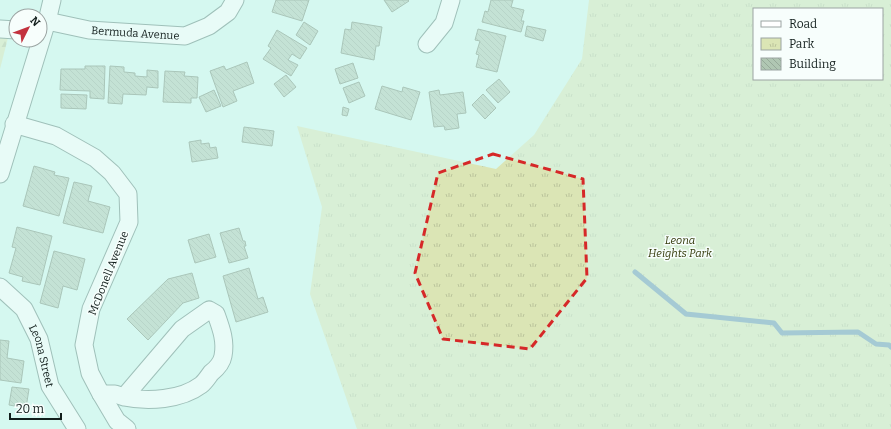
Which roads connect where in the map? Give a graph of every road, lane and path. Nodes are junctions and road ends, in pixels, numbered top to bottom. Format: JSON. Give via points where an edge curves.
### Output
{"nodes":[{"id":1,"x":52,"y":0,"type":"edge"},
{"id":2,"x":236,"y":0,"type":"edge"},
{"id":3,"x":451,"y":0,"type":"edge"},
{"id":4,"x":48,"y":11,"type":"edge"},
{"id":5,"x":48,"y":23,"type":"edge"},
{"id":6,"x":427,"y":44,"type":"dead end"},
{"id":7,"x":36,"y":48,"type":"edge"},
{"id":8,"x":14,"y":124,"type":"junction"},
{"id":9,"x":0,"y":174,"type":"edge"},
{"id":10,"x":0,"y":287,"type":"edge"},
{"id":11,"x":101,"y":394,"type":"junction"},
{"id":12,"x":124,"y":397,"type":"junction"},
{"id":13,"x":77,"y":429,"type":"edge"},
{"id":14,"x":127,"y":429,"type":"edge"}],
"edges":[{"from":1,"to":4,"type":"street"},
{"from":2,"to":5,"type":"street","name":"Bermuda Avenue","via":[[228,12],[209,26],[185,36],[89,30]]},
{"from":3,"to":6,"type":"street","via":[[444,23]]},
{"from":7,"to":8,"type":"street"},
{"from":8,"to":9,"type":"street"},
{"from":8,"to":11,"type":"street","name":"McDonell Avenue","via":[[56,136],[95,158],[112,173],[128,194],[129,222],[91,309],[84,345],[90,373]]},
{"from":10,"to":13,"type":"street","name":"Leona Street","via":[[24,308],[39,339],[50,386]]},
{"from":11,"to":12,"type":"street"},
{"from":11,"to":14,"type":"street","name":"McDonell Avenue","via":[[117,420]]},
{"from":12,"to":12,"type":"street","via":[[182,329],[209,310],[216,314],[224,336],[223,357],[201,385],[178,396],[149,400]]}]}
